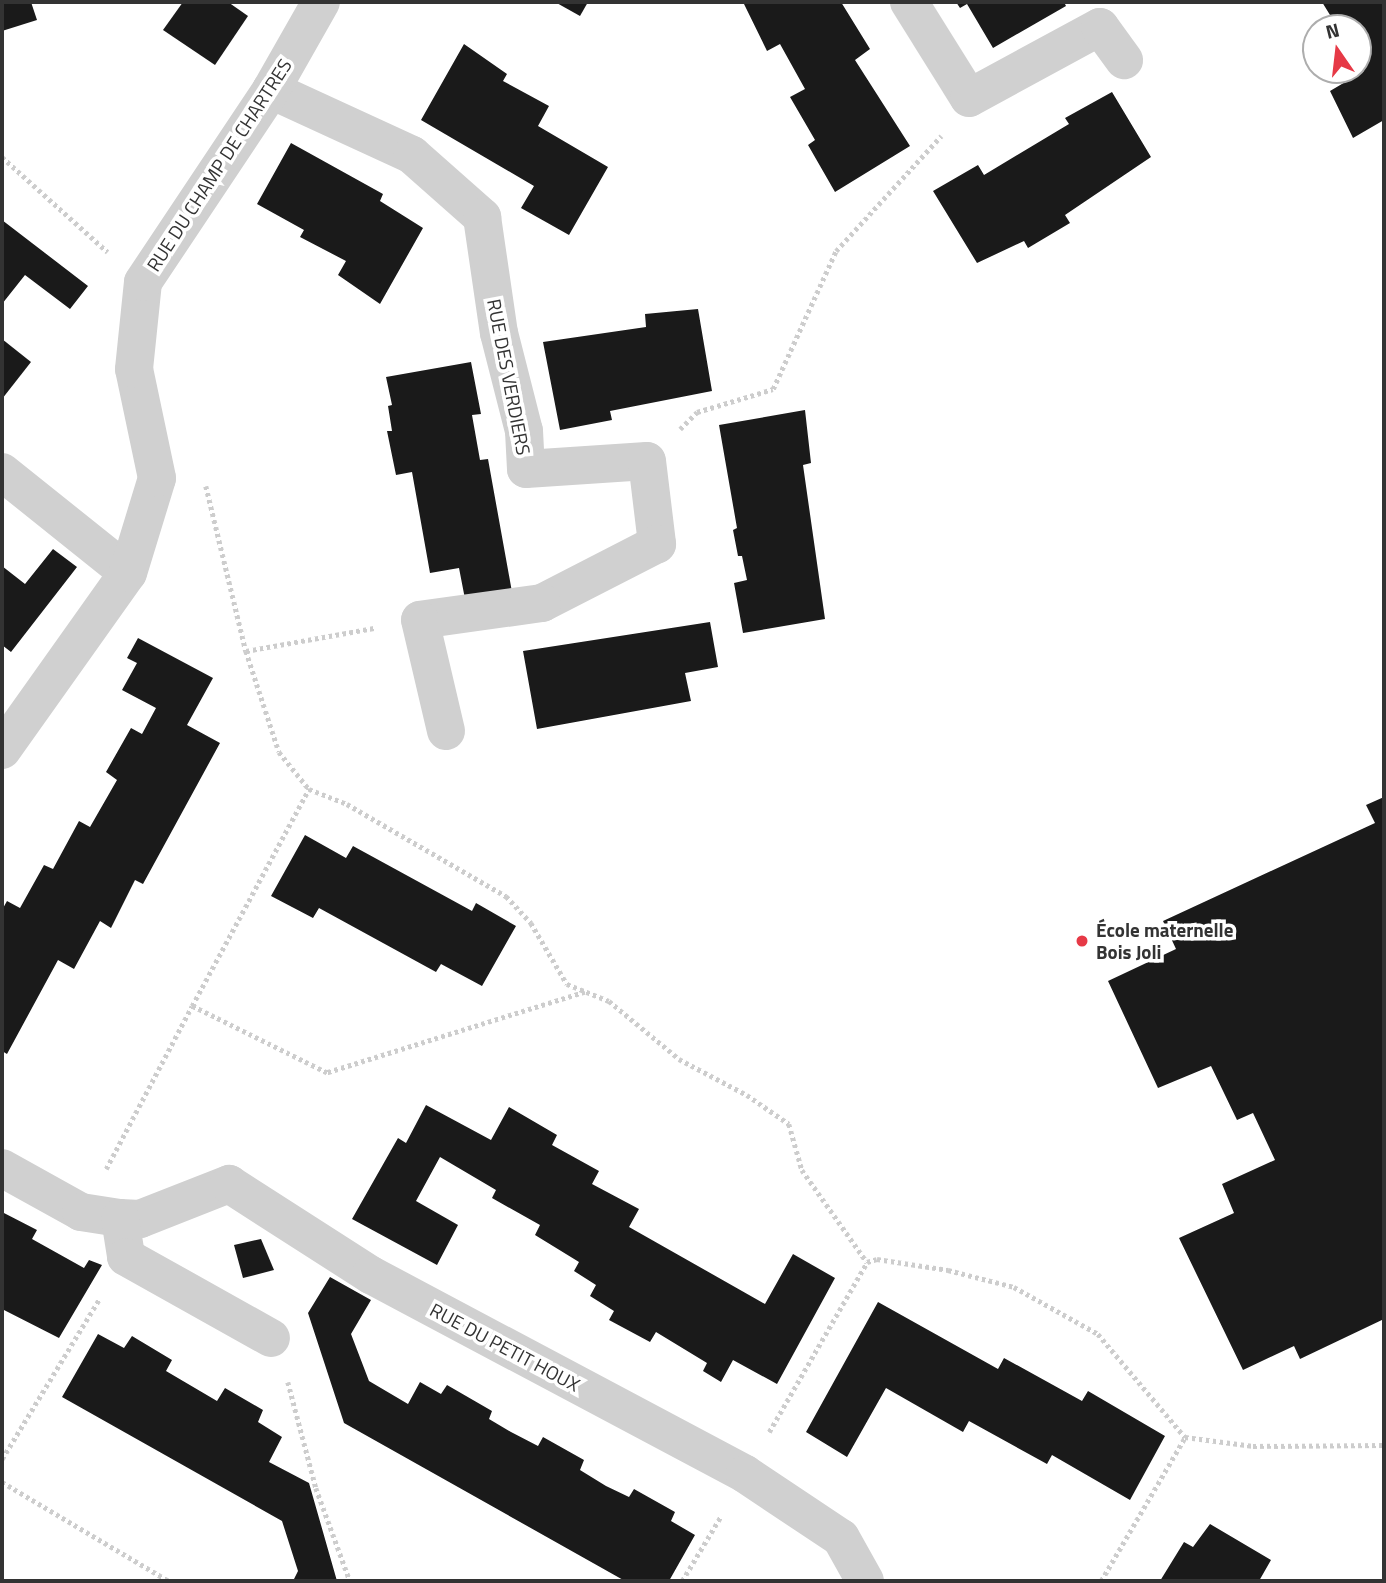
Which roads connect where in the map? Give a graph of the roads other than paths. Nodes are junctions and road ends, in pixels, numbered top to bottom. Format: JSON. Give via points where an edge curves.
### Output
{"nodes":[{"id":1,"x":321,"y":2,"type":"edge"},
{"id":2,"x":909,"y":2,"type":"edge"},
{"id":3,"x":1124,"y":60,"type":"dead end"},
{"id":4,"x":271,"y":90,"type":"junction"},
{"id":5,"x":2,"y":472,"type":"edge"},
{"id":6,"x":128,"y":573,"type":"junction"},
{"id":7,"x":446,"y":732,"type":"dead end"},
{"id":8,"x":2,"y":750,"type":"edge"},
{"id":9,"x":2,"y":1168,"type":"edge"},
{"id":10,"x":120,"y":1218,"type":"junction"},
{"id":11,"x":271,"y":1338,"type":"road end"},
{"id":12,"x":865,"y":1581,"type":"edge"}],
"edges":[{"from":1,"to":4,"type":"street","name":"RUE DU CHAMP DE CHARTRES"},
{"from":2,"to":3,"type":"street","via":[[969,98],[1100,27]]},
{"from":4,"to":6,"type":"street","name":"RUE DU CHAMP DE CHARTRES","via":[[143,282],[134,369],[158,478]]},
{"from":4,"to":7,"type":"street","name":"RUE DES VERDIERS","via":[[412,155],[482,217],[499,332],[524,431],[526,469],[647,461],[657,544],[542,603],[420,620]]},
{"from":5,"to":6,"type":"street"},
{"from":6,"to":8,"type":"street","name":"RUE DU CHAMP DE CHARTRES"},
{"from":9,"to":10,"type":"street","name":"RUE DU PETIT HOUX","via":[[80,1212]]},
{"from":10,"to":11,"type":"street","via":[[126,1256]]},
{"from":10,"to":12,"type":"street","name":"RUE DU PETIT HOUX","via":[[140,1219],[229,1184],[371,1275],[745,1474],[841,1538]]}]}
